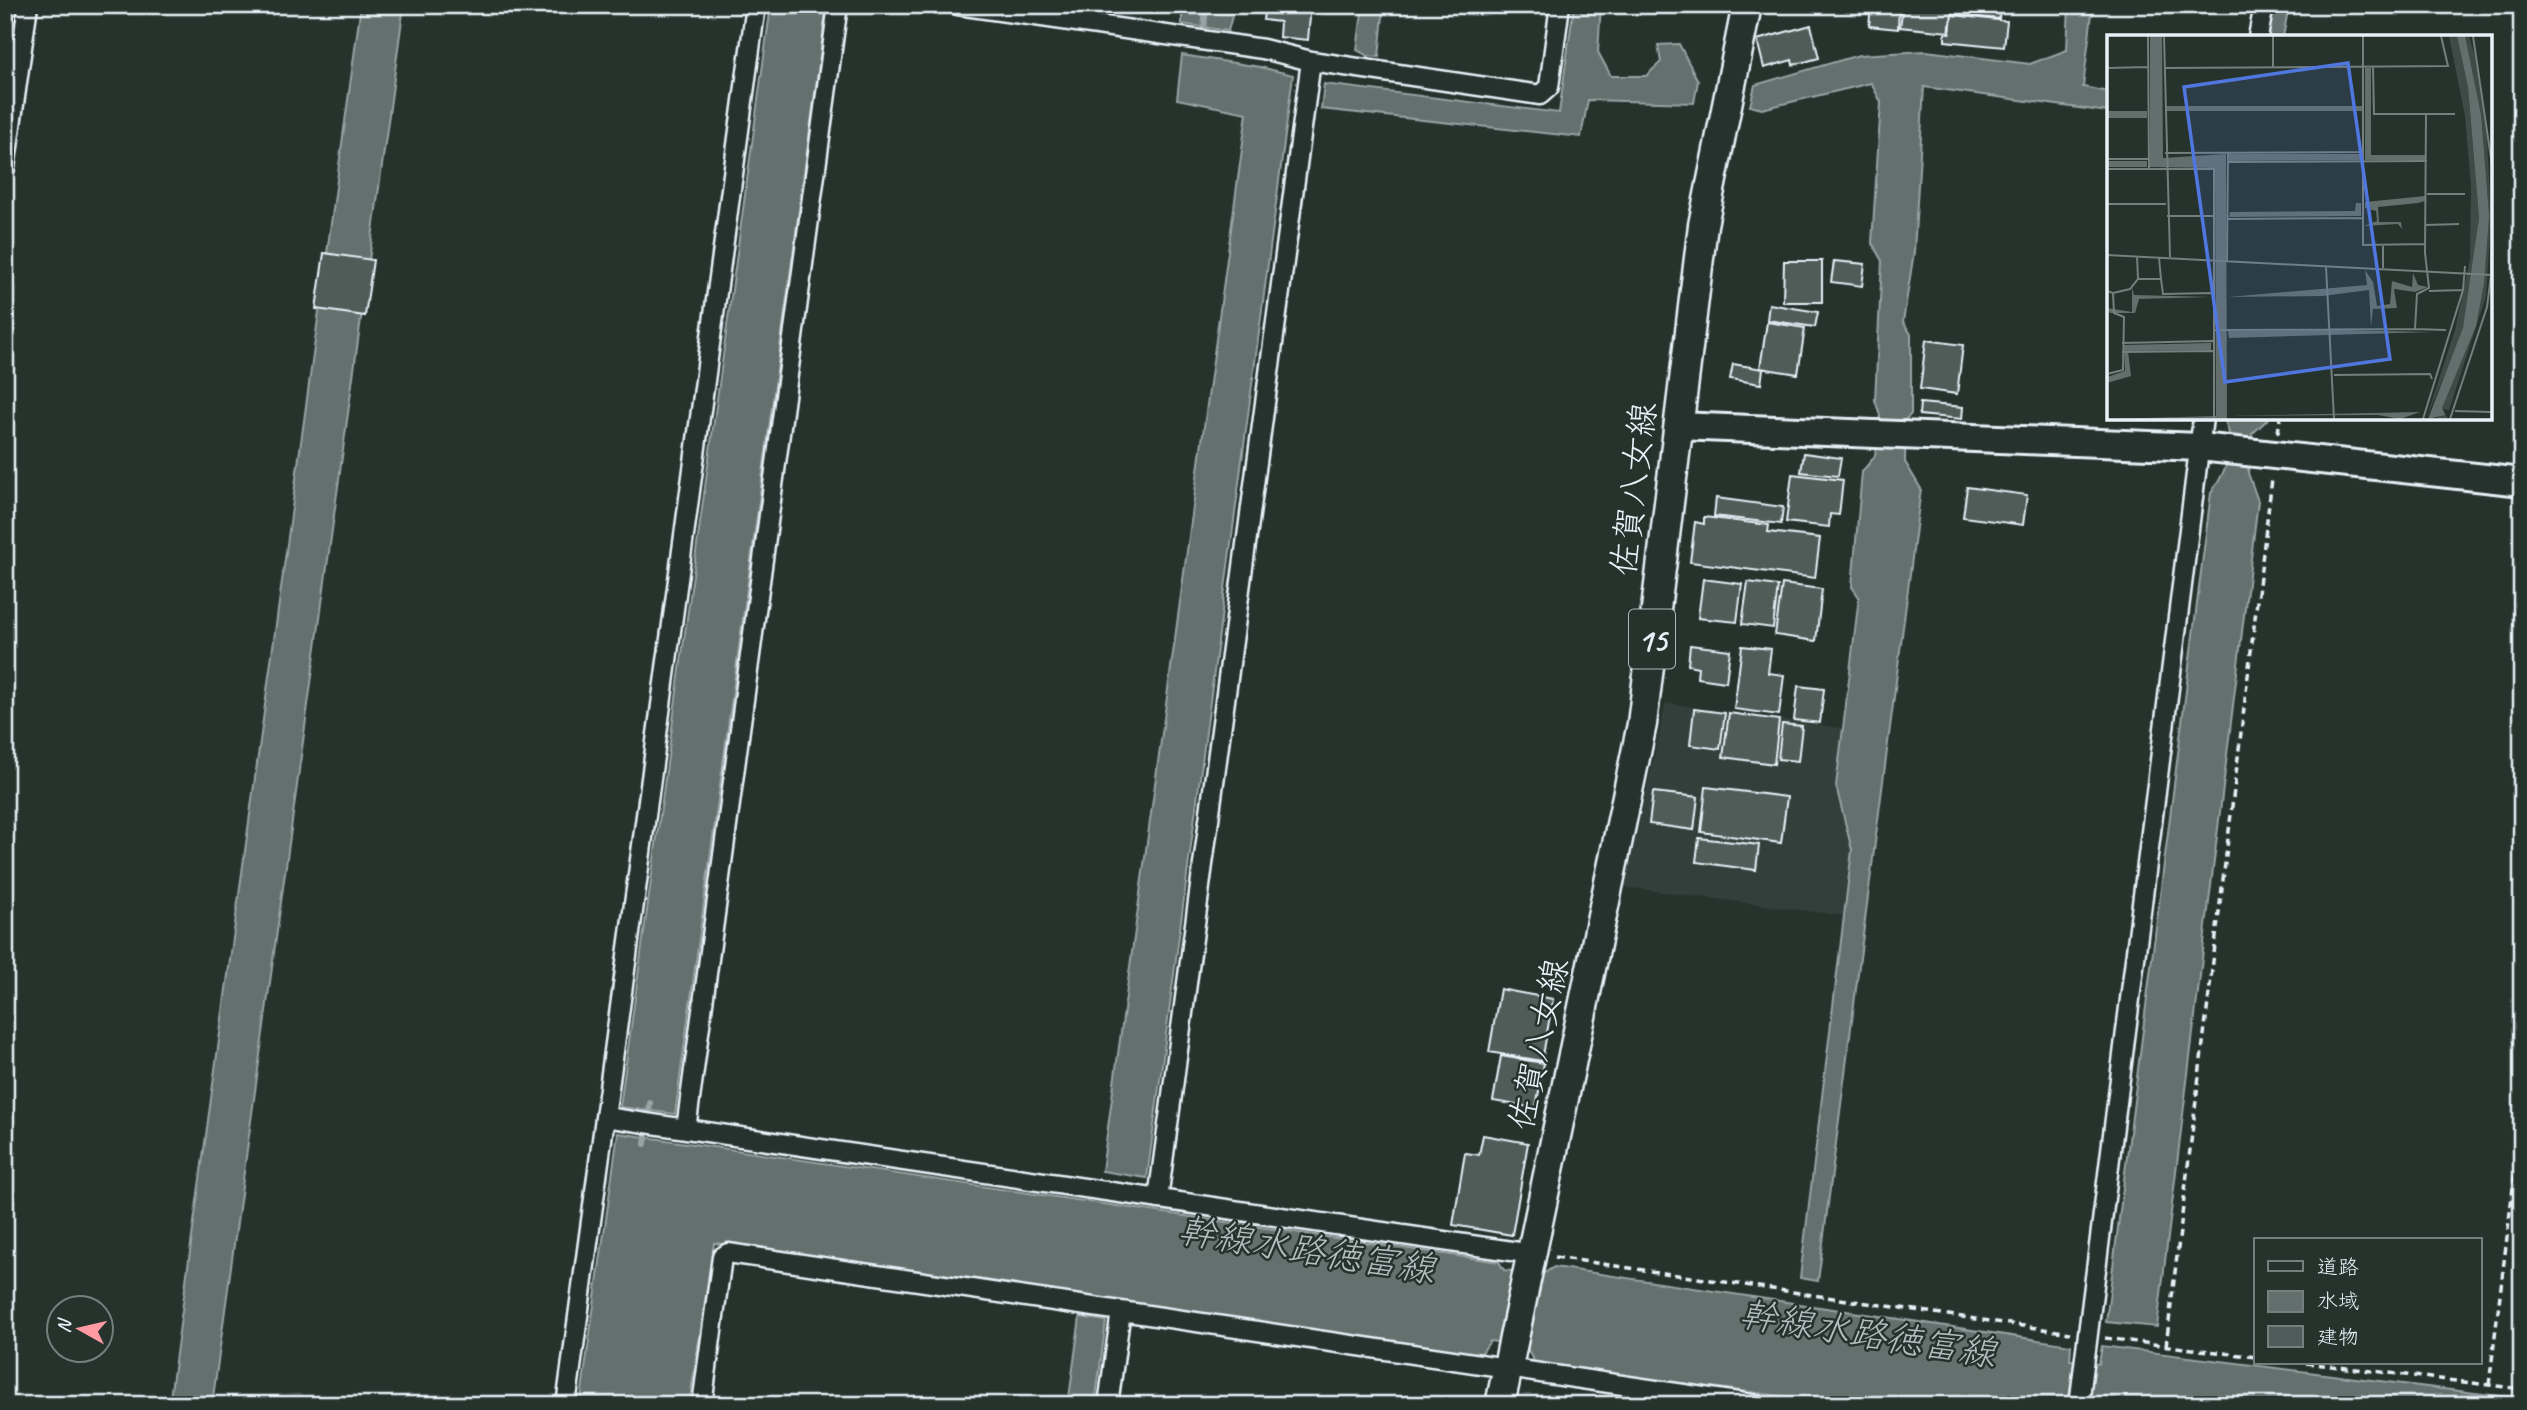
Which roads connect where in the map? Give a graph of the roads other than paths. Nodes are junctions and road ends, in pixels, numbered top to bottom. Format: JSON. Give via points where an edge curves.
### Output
{"nodes":[{"id":1,"x":29,"y":5,"type":"edge"},
{"id":2,"x":756,"y":5,"type":"edge"},
{"id":3,"x":838,"y":5,"type":"edge"},
{"id":4,"x":958,"y":5,"type":"edge"},
{"id":5,"x":1560,"y":5,"type":"edge"},
{"id":6,"x":1747,"y":5,"type":"edge"},
{"id":7,"x":2264,"y":5,"type":"edge"},
{"id":8,"x":2258,"y":35,"type":"edge"},
{"id":9,"x":1311,"y":61,"type":"junction"},
{"id":10,"x":5,"y":168,"type":"edge"},
{"id":11,"x":2203,"y":420,"type":"edge"},
{"id":12,"x":1678,"y":426,"type":"junction"},
{"id":13,"x":2208,"y":448,"type":"junction"},
{"id":14,"x":2522,"y":482,"type":"edge"},
{"id":15,"x":605,"y":1117,"type":"junction"},
{"id":16,"x":686,"y":1129,"type":"junction"},
{"id":17,"x":1158,"y":1199,"type":"junction"},
{"id":18,"x":1531,"y":1261,"type":"junction"},
{"id":19,"x":1121,"y":1311,"type":"junction"},
{"id":20,"x":1511,"y":1358,"type":"junction"},
{"id":21,"x":566,"y":1405,"type":"edge"},
{"id":22,"x":702,"y":1405,"type":"edge"},
{"id":23,"x":1108,"y":1405,"type":"edge"},
{"id":24,"x":1500,"y":1405,"type":"edge"},
{"id":25,"x":1758,"y":1405,"type":"edge"},
{"id":26,"x":2079,"y":1405,"type":"edge"}],
"edges":[{"from":1,"to":10,"type":"street"},
{"from":2,"to":15,"type":"street"},
{"from":3,"to":16,"type":"street"},
{"from":4,"to":9,"type":"street","via":[[1263,49]]},
{"from":5,"to":9,"type":"street","via":[[1549,88],[1540,95]]},
{"from":6,"to":12,"type":"main road","name":"佐賀八女線","number":"15","via":[[1703,225]]},
{"from":7,"to":8,"type":"street"},
{"from":9,"to":17,"type":"street"},
{"from":11,"to":13,"type":"street"},
{"from":12,"to":13,"type":"street"},
{"from":12,"to":18,"type":"main road","name":"佐賀八女線","number":"15","via":[[1642,724]]},
{"from":13,"to":14,"type":"street"},
{"from":13,"to":26,"type":"street"},
{"from":15,"to":16,"type":"street"},
{"from":15,"to":21,"type":"street"},
{"from":16,"to":17,"type":"street"},
{"from":17,"to":18,"type":"street"},
{"from":18,"to":20,"type":"main road","number":"15"},
{"from":19,"to":20,"type":"street"},
{"from":19,"to":22,"type":"street","via":[[728,1253],[722,1257]]},
{"from":19,"to":23,"type":"street"},
{"from":20,"to":24,"type":"main road","number":"15"},
{"from":20,"to":25,"type":"street"}]}
